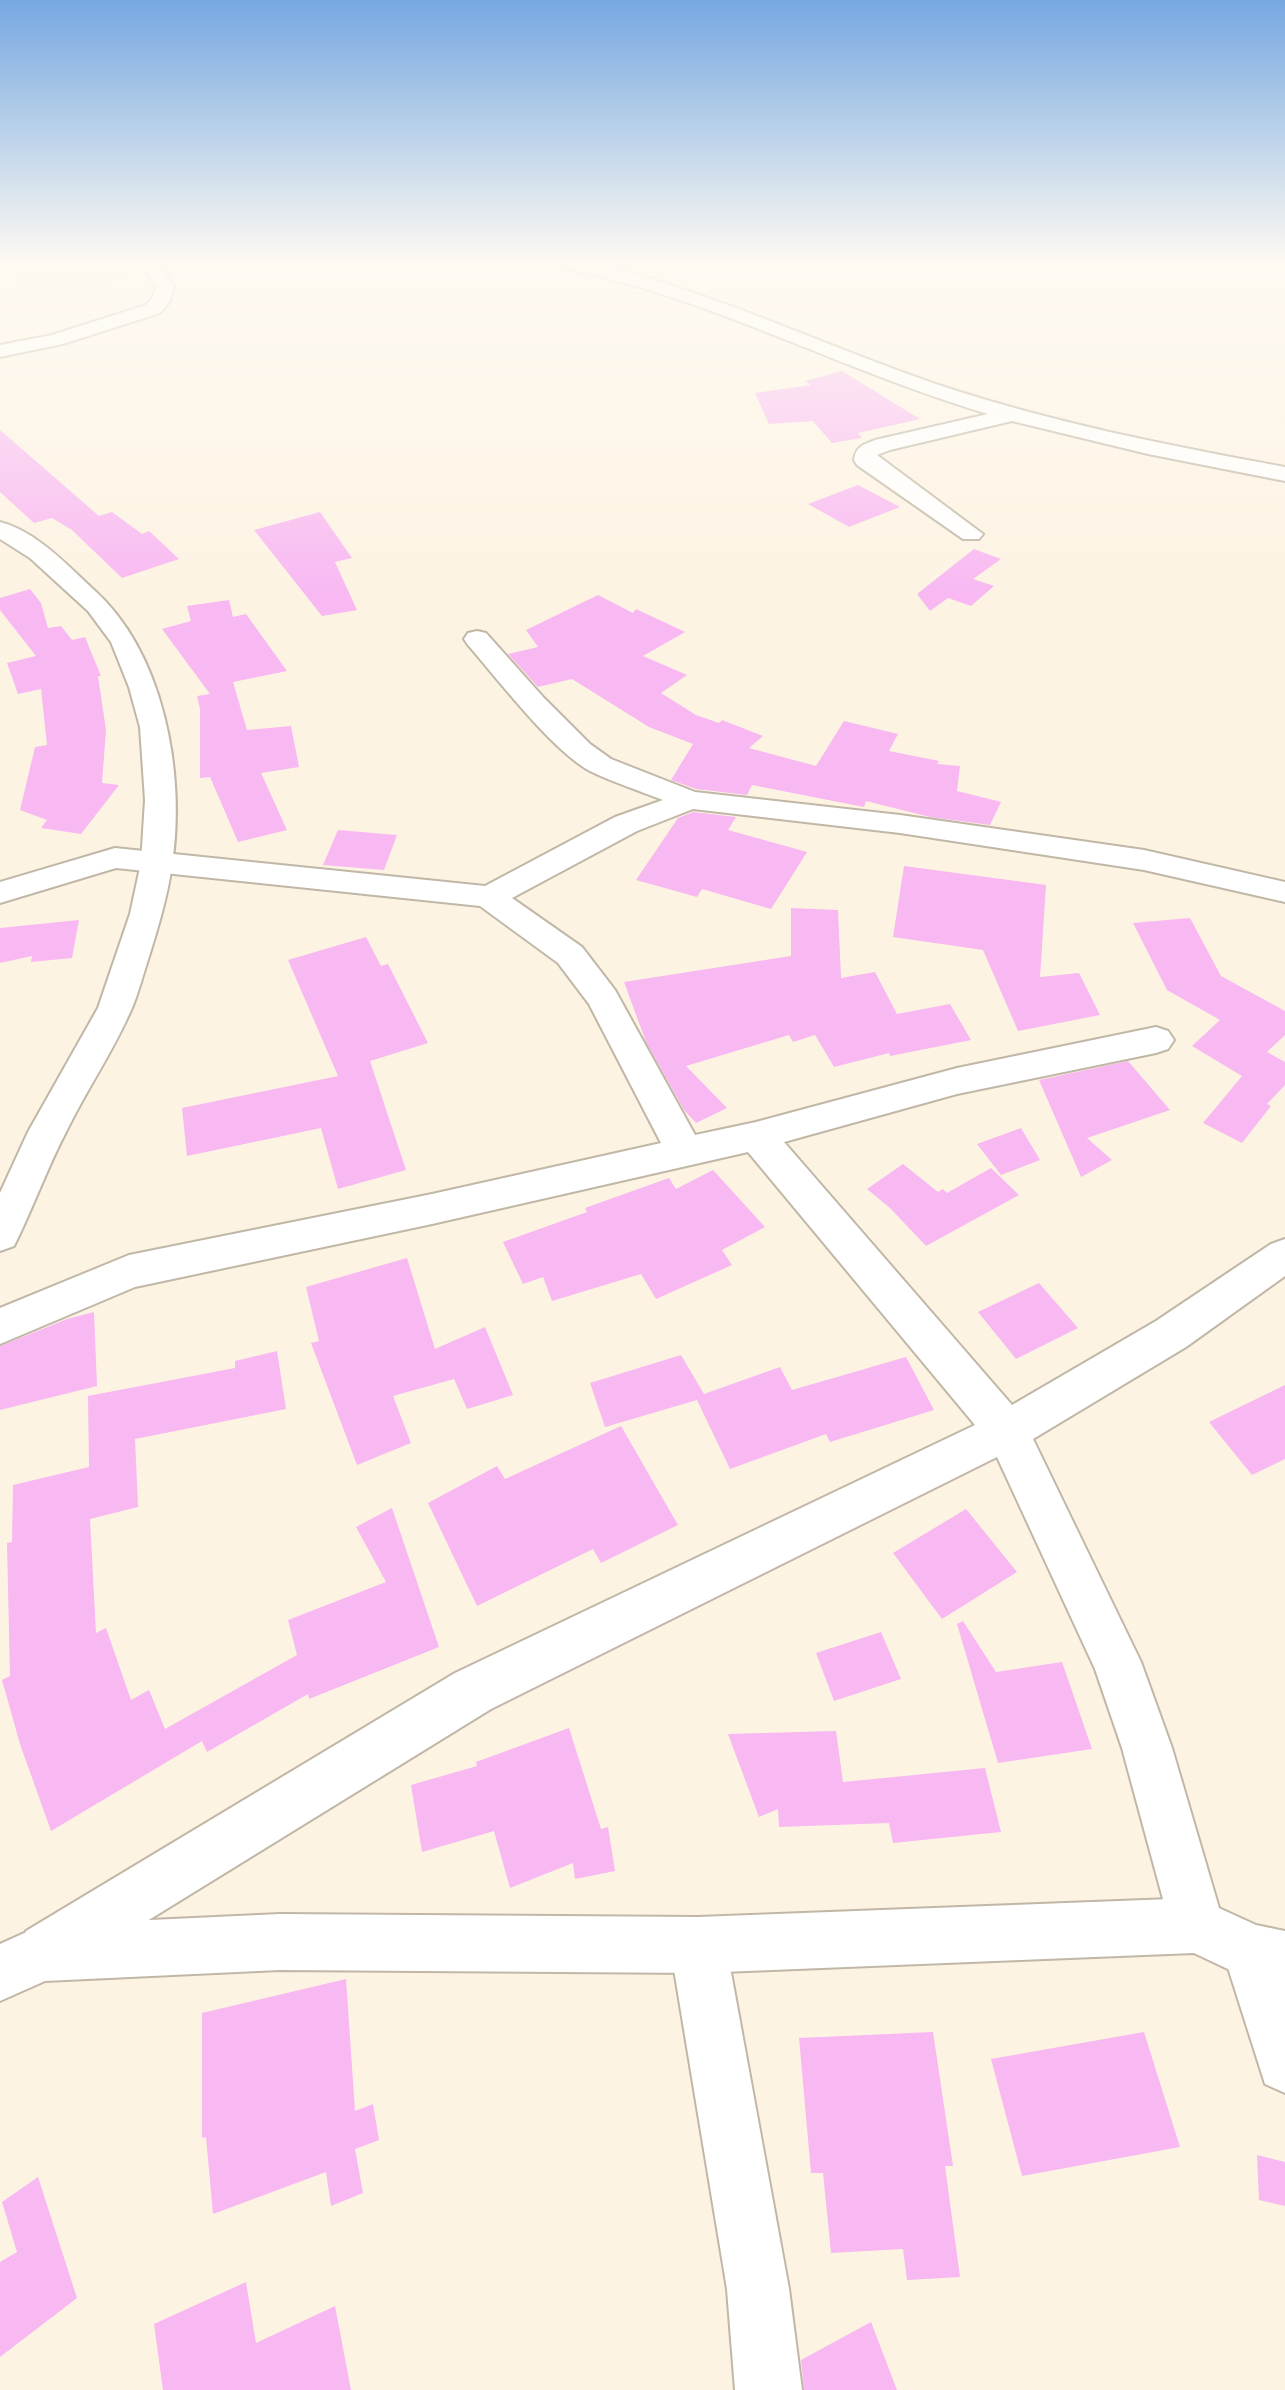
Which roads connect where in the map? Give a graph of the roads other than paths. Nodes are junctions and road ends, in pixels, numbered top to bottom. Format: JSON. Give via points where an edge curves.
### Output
{"nodes":[{"id":1,"x":889,"y":373,"type":"edge"},
{"id":2,"x":1010,"y":415,"type":"junction"},
{"id":3,"x":1285,"y":474,"type":"edge"},
{"id":4,"x":0,"y":529,"type":"edge"},
{"id":5,"x":971,"y":534,"type":"dead end"},
{"id":6,"x":477,"y":639,"type":"dead end"},
{"id":7,"x":690,"y":800,"type":"junction"},
{"id":8,"x":157,"y":863,"type":"junction"},
{"id":9,"x":0,"y":866,"type":"edge"},
{"id":10,"x":32,"y":882,"type":"junction"},
{"id":11,"x":1285,"y":892,"type":"edge"},
{"id":12,"x":0,"y":893,"type":"edge"},
{"id":13,"x":489,"y":897,"type":"junction"},
{"id":14,"x":1156,"y":1040,"type":"dead end"},
{"id":15,"x":756,"y":1136,"type":"junction"},
{"id":16,"x":684,"y":1150,"type":"junction"},
{"id":17,"x":0,"y":1235,"type":"edge"},
{"id":18,"x":1285,"y":1255,"type":"edge"},
{"id":19,"x":0,"y":1326,"type":"edge"},
{"id":20,"x":1007,"y":1431,"type":"junction"},
{"id":21,"x":1197,"y":1925,"type":"junction"},
{"id":22,"x":698,"y":1945,"type":"junction"},
{"id":23,"x":1268,"y":1956,"type":"edge"},
{"id":24,"x":21,"y":1963,"type":"edge"},
{"id":25,"x":1285,"y":2064,"type":"edge"},
{"id":26,"x":768,"y":2390,"type":"edge"}],
"edges":[{"from":1,"to":2,"type":"street"},
{"from":2,"to":3,"type":"street"},
{"from":2,"to":5,"type":"street","via":[[866,453],[865,460]]},
{"from":4,"to":8,"type":"street","via":[[39,552],[97,606],[124,641],[155,727],[160,800]]},
{"from":6,"to":7,"type":"street","via":[[580,750],[601,765]]},
{"from":7,"to":11,"type":"street","via":[[887,822],[1144,860]]},
{"from":7,"to":13,"type":"street","via":[[626,824]]},
{"from":8,"to":10,"type":"street","via":[[115,858]]},
{"from":8,"to":13,"type":"street"},
{"from":8,"to":17,"type":"street","via":[[146,914],[115,1008],[47,1132]]},
{"from":9,"to":10,"type":"street"},
{"from":10,"to":12,"type":"street"},
{"from":13,"to":16,"type":"street","via":[[570,955],[603,998]]},
{"from":14,"to":15,"type":"street","via":[[957,1081]]},
{"from":15,"to":16,"type":"street"},
{"from":15,"to":20,"type":"street"},
{"from":16,"to":19,"type":"street","via":[[432,1209],[129,1272]]},
{"from":18,"to":20,"type":"street","via":[[1171,1334]]},
{"from":20,"to":21,"type":"street","via":[[1117,1662],[1147,1748]]},
{"from":20,"to":24,"type":"street","via":[[473,1691]]},
{"from":21,"to":22,"type":"street"},
{"from":21,"to":23,"type":"street"},
{"from":22,"to":24,"type":"street","via":[[280,1942]]},
{"from":22,"to":26,"type":"street","via":[[758,2289]]},
{"from":23,"to":25,"type":"street"}]}
